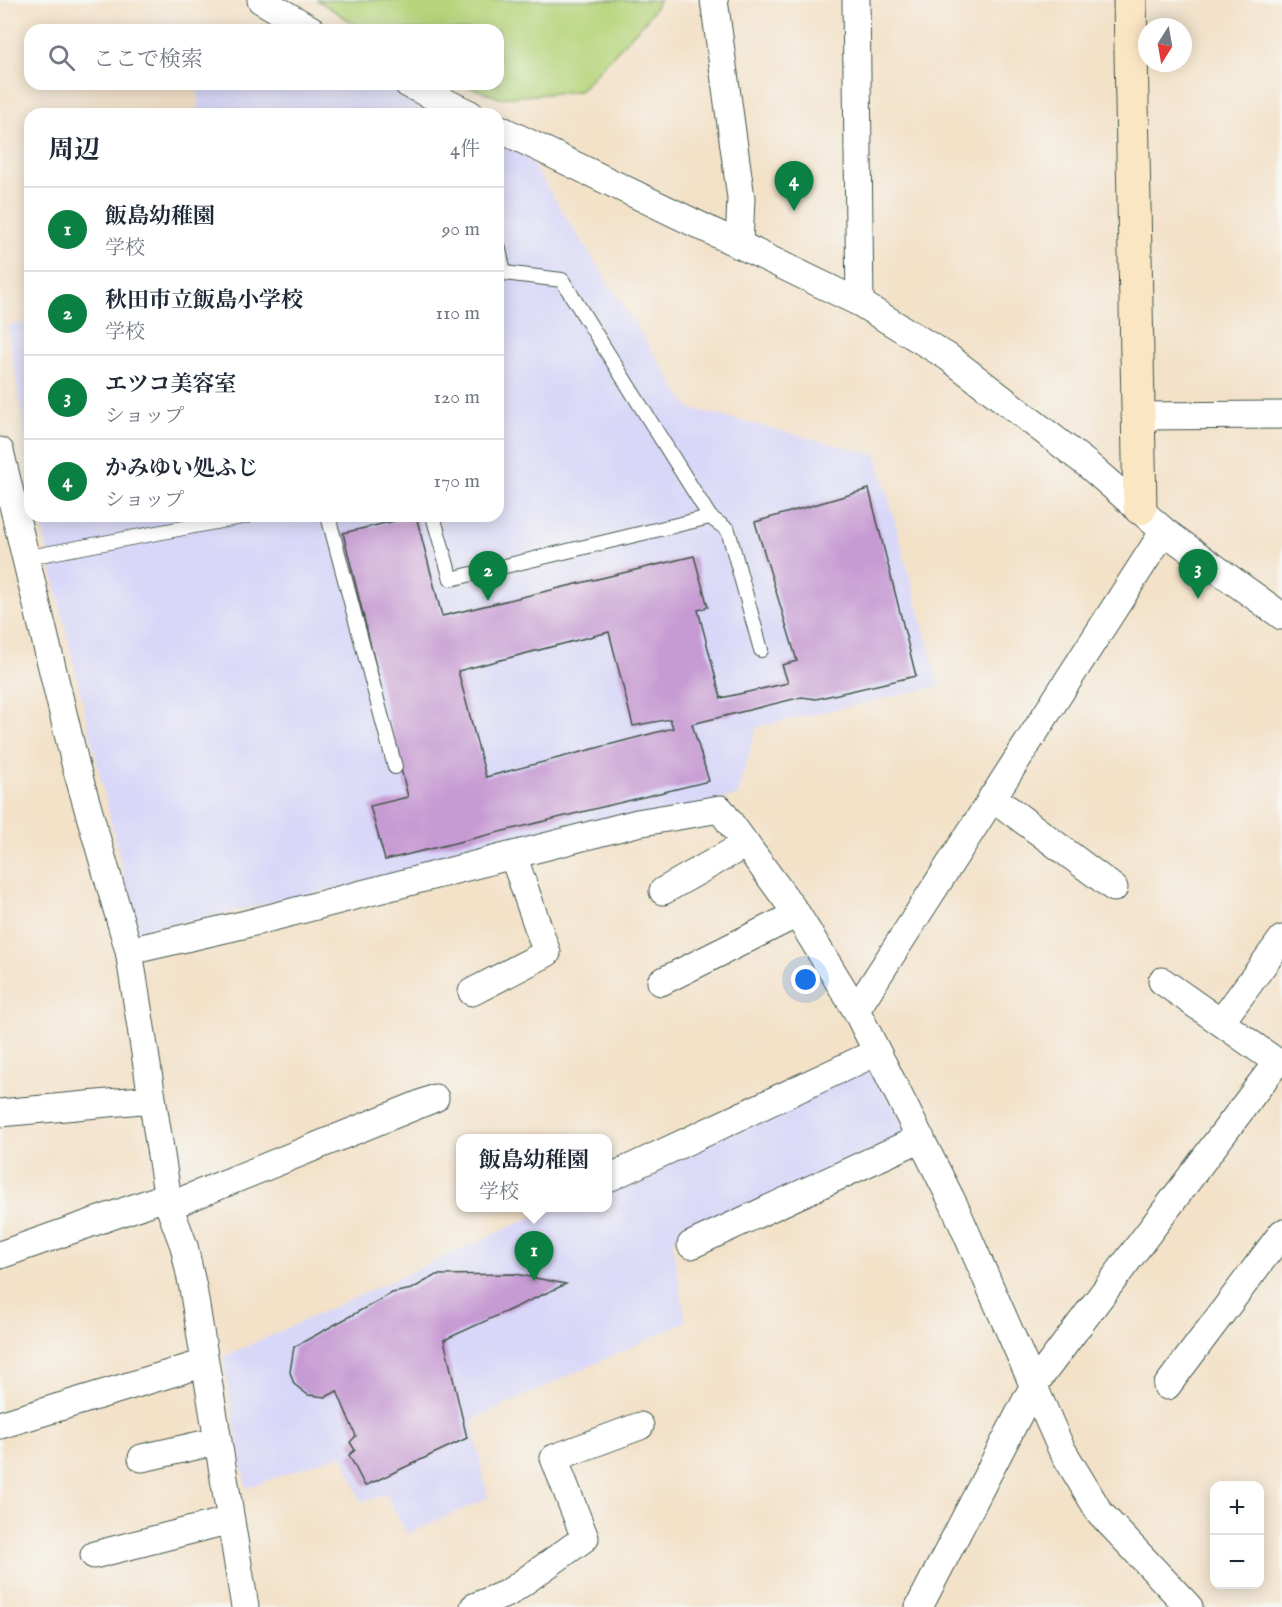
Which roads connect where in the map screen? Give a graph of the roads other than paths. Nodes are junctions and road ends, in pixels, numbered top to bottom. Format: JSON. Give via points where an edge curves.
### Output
{"nodes":[{"id":1,"x":261,"y":0,"type":"edge"},
{"id":2,"x":714,"y":0,"type":"edge"},
{"id":3,"x":856,"y":0,"type":"edge"},
{"id":4,"x":1130,"y":0,"type":"edge"},
{"id":5,"x":302,"y":24,"type":"edge"},
{"id":6,"x":420,"y":90,"type":"edge"},
{"id":7,"x":458,"y":108,"type":"edge"},
{"id":8,"x":504,"y":131,"type":"edge"},
{"id":9,"x":739,"y":245,"type":"junction"},
{"id":10,"x":504,"y":274,"type":"edge"},
{"id":11,"x":860,"y":303,"type":"junction"},
{"id":12,"x":1282,"y":415,"type":"edge"},
{"id":13,"x":1140,"y":416,"type":"junction"},
{"id":14,"x":0,"y":451,"type":"edge"},
{"id":15,"x":1140,"y":508,"type":"junction"},
{"id":16,"x":710,"y":517,"type":"junction"},
{"id":17,"x":215,"y":522,"type":"edge"},
{"id":18,"x":330,"y":522,"type":"edge"},
{"id":19,"x":435,"y":522,"type":"edge"},
{"id":20,"x":1164,"y":531,"type":"junction"},
{"id":21,"x":24,"y":558,"type":"junction"},
{"id":22,"x":1282,"y":616,"type":"edge"},
{"id":23,"x":761,"y":650,"type":"dead end"},
{"id":24,"x":395,"y":767,"type":"dead end"},
{"id":25,"x":993,"y":797,"type":"junction"},
{"id":26,"x":746,"y":844,"type":"junction"},
{"id":27,"x":513,"y":855,"type":"junction"},
{"id":28,"x":1114,"y":888,"type":"dead end"},
{"id":29,"x":663,"y":891,"type":"dead end"},
{"id":30,"x":797,"y":914,"type":"junction"},
{"id":31,"x":1282,"y":939,"type":"edge"},
{"id":32,"x":129,"y":951,"type":"junction"},
{"id":33,"x":1162,"y":981,"type":"dead end"},
{"id":34,"x":661,"y":982,"type":"dead end"},
{"id":35,"x":472,"y":992,"type":"dead end"},
{"id":36,"x":856,"y":1010,"type":"junction"},
{"id":37,"x":1221,"y":1022,"type":"junction"},
{"id":38,"x":877,"y":1052,"type":"junction"},
{"id":39,"x":435,"y":1098,"type":"dead end"},
{"id":40,"x":152,"y":1099,"type":"junction"},
{"id":41,"x":0,"y":1113,"type":"edge"},
{"id":42,"x":921,"y":1138,"type":"junction"},
{"id":43,"x":612,"y":1177,"type":"edge"},
{"id":44,"x":168,"y":1201,"type":"junction"},
{"id":45,"x":1279,"y":1243,"type":"edge"},
{"id":46,"x":691,"y":1245,"type":"dead end"},
{"id":47,"x":0,"y":1255,"type":"edge"},
{"id":48,"x":205,"y":1363,"type":"junction"},
{"id":49,"x":1034,"y":1385,"type":"junction"},
{"id":50,"x":1167,"y":1386,"type":"dead end"},
{"id":51,"x":0,"y":1425,"type":"edge"},
{"id":52,"x":640,"y":1426,"type":"dead end"},
{"id":53,"x":218,"y":1441,"type":"junction"},
{"id":54,"x":142,"y":1458,"type":"dead end"},
{"id":55,"x":231,"y":1520,"type":"junction"},
{"id":56,"x":94,"y":1555,"type":"dead end"},
{"id":57,"x":245,"y":1607,"type":"edge"},
{"id":58,"x":474,"y":1607,"type":"edge"},
{"id":59,"x":919,"y":1607,"type":"edge"},
{"id":60,"x":1190,"y":1607,"type":"edge"}],
"edges":[{"from":1,"to":5,"type":"street"},
{"from":2,"to":9,"type":"street","via":[[741,198]]},
{"from":3,"to":11,"type":"street"},
{"from":4,"to":13,"type":"street"},
{"from":6,"to":7,"type":"street"},
{"from":8,"to":9,"type":"street"},
{"from":9,"to":11,"type":"street"},
{"from":10,"to":16,"type":"lane","via":[[562,280]]},
{"from":11,"to":15,"type":"street","via":[[948,357]]},
{"from":12,"to":13,"type":"street"},
{"from":13,"to":15,"type":"street"},
{"from":14,"to":21,"type":"street"},
{"from":15,"to":20,"type":"street"},
{"from":16,"to":19,"type":"lane","via":[[451,579]]},
{"from":16,"to":23,"type":"lane","via":[[728,530]]},
{"from":17,"to":21,"type":"lane"},
{"from":18,"to":24,"type":"lane"},
{"from":20,"to":22,"type":"street"},
{"from":20,"to":25,"type":"street"},
{"from":21,"to":32,"type":"street","via":[[76,767]]},
{"from":25,"to":28,"type":"street"},
{"from":25,"to":36,"type":"street"},
{"from":26,"to":27,"type":"street","via":[[720,809],[637,823]]},
{"from":26,"to":29,"type":"street"},
{"from":26,"to":30,"type":"street"},
{"from":27,"to":32,"type":"street"},
{"from":27,"to":35,"type":"street","via":[[547,954]]},
{"from":30,"to":34,"type":"street"},
{"from":30,"to":36,"type":"street"},
{"from":31,"to":37,"type":"street"},
{"from":32,"to":40,"type":"street"},
{"from":33,"to":37,"type":"street"},
{"from":36,"to":38,"type":"street"},
{"from":37,"to":49,"type":"street","via":[[1277,1062]]},
{"from":38,"to":42,"type":"street"},
{"from":38,"to":43,"type":"street"},
{"from":39,"to":44,"type":"street"},
{"from":40,"to":41,"type":"street"},
{"from":40,"to":44,"type":"street"},
{"from":42,"to":46,"type":"street"},
{"from":42,"to":49,"type":"street"},
{"from":44,"to":47,"type":"street"},
{"from":44,"to":48,"type":"street","via":[[184,1246]]},
{"from":45,"to":50,"type":"street"},
{"from":48,"to":51,"type":"street"},
{"from":48,"to":53,"type":"street"},
{"from":49,"to":59,"type":"street"},
{"from":49,"to":60,"type":"street","via":[[1061,1448],[1100,1513]]},
{"from":52,"to":58,"type":"street","via":[[554,1458],[585,1538],[508,1593]]},
{"from":53,"to":54,"type":"street"},
{"from":53,"to":55,"type":"street"},
{"from":55,"to":56,"type":"street"},
{"from":55,"to":57,"type":"street"}]}
